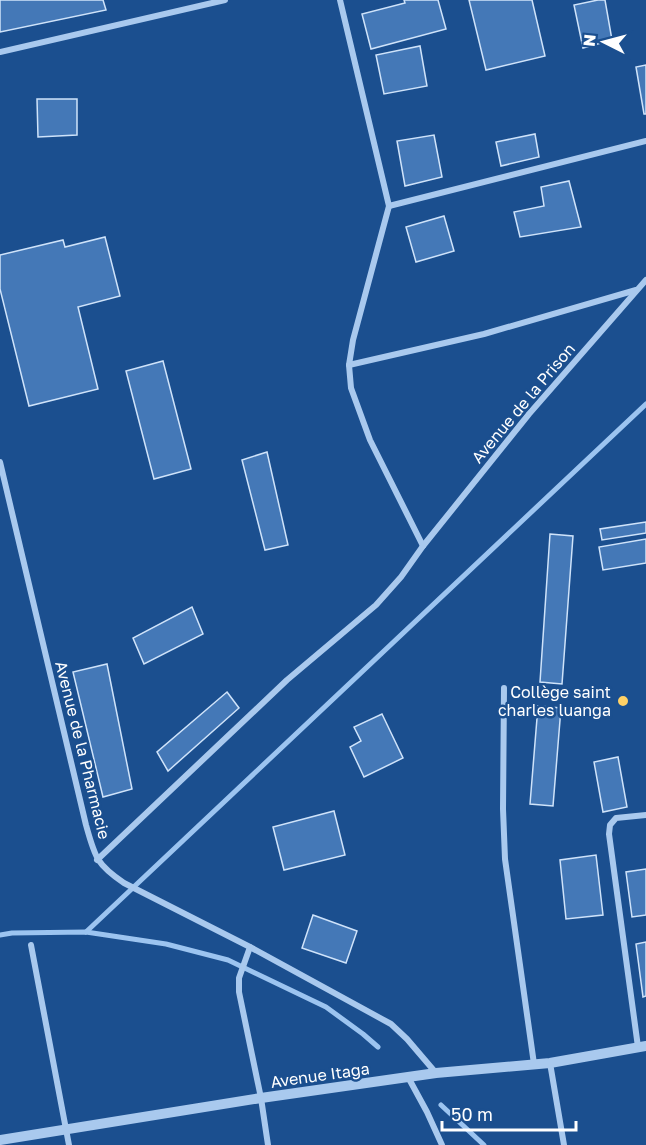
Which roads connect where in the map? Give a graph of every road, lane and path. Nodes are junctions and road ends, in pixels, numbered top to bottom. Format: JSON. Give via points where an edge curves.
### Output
{"nodes":[{"id":1,"x":225,"y":0,"type":"edge"},
{"id":2,"x":340,"y":0,"type":"edge"},
{"id":3,"x":0,"y":52,"type":"edge"},
{"id":4,"x":646,"y":141,"type":"edge"},
{"id":5,"x":389,"y":206,"type":"junction"},
{"id":6,"x":646,"y":280,"type":"edge"},
{"id":7,"x":638,"y":290,"type":"junction"},
{"id":8,"x":349,"y":365,"type":"junction"},
{"id":9,"x":0,"y":462,"type":"edge"},
{"id":10,"x":423,"y":546,"type":"junction"},
{"id":11,"x":504,"y":688,"type":"dead end"},
{"id":12,"x":646,"y":815,"type":"edge"},
{"id":13,"x":97,"y":860,"type":"junction"},
{"id":14,"x":31,"y":945,"type":"dead end"},
{"id":15,"x":249,"y":947,"type":"junction"},
{"id":16,"x":642,"y":1046,"type":"edge"},
{"id":17,"x":550,"y":1063,"type":"junction"},
{"id":18,"x":534,"y":1064,"type":"junction"},
{"id":19,"x":436,"y":1073,"type":"junction"},
{"id":20,"x":408,"y":1077,"type":"junction"},
{"id":21,"x":261,"y":1098,"type":"junction"},
{"id":22,"x":67,"y":1129,"type":"junction"},
{"id":23,"x":0,"y":1140,"type":"edge"},
{"id":24,"x":69,"y":1145,"type":"edge"},
{"id":25,"x":268,"y":1145,"type":"edge"},
{"id":26,"x":442,"y":1145,"type":"edge"},
{"id":27,"x":564,"y":1145,"type":"edge"}],
"edges":[{"from":1,"to":3,"type":"street"},
{"from":2,"to":5,"type":"street"},
{"from":4,"to":5,"type":"street"},
{"from":5,"to":8,"type":"street"},
{"from":6,"to":7,"type":"street","name":"Avenue de la Prison"},
{"from":7,"to":8,"type":"street","via":[[484,334]]},
{"from":7,"to":10,"type":"street","name":"Avenue de la Prison","via":[[529,414]]},
{"from":8,"to":10,"type":"street","via":[[351,388],[370,440]]},
{"from":9,"to":13,"type":"street","name":"Avenue de la Pharmacie"},
{"from":10,"to":13,"type":"street","name":"Avenue de la Prison","via":[[376,605],[287,680]]},
{"from":11,"to":18,"type":"street","via":[[506,859]]},
{"from":12,"to":16,"type":"street","via":[[616,818],[609,834]]},
{"from":13,"to":15,"type":"street","name":"Avenue de la Pharmacie","via":[[124,883]]},
{"from":14,"to":22,"type":"street"},
{"from":15,"to":19,"type":"street","name":"Avenue de la Pharmacie","via":[[392,1024]]},
{"from":15,"to":21,"type":"street","via":[[239,978],[239,992]]},
{"from":16,"to":17,"type":"street","name":"Avenue Itaga"},
{"from":17,"to":18,"type":"street","name":"Avenue Itaga"},
{"from":17,"to":27,"type":"street"},
{"from":18,"to":19,"type":"street","name":"Avenue Itaga"},
{"from":19,"to":20,"type":"street","name":"Avenue Itaga"},
{"from":20,"to":21,"type":"street","name":"Avenue Itaga"},
{"from":20,"to":26,"type":"street"},
{"from":21,"to":22,"type":"street","name":"Avenue Itaga"},
{"from":21,"to":25,"type":"street"},
{"from":22,"to":23,"type":"street","name":"Avenue Itaga"},
{"from":22,"to":24,"type":"street"}]}
